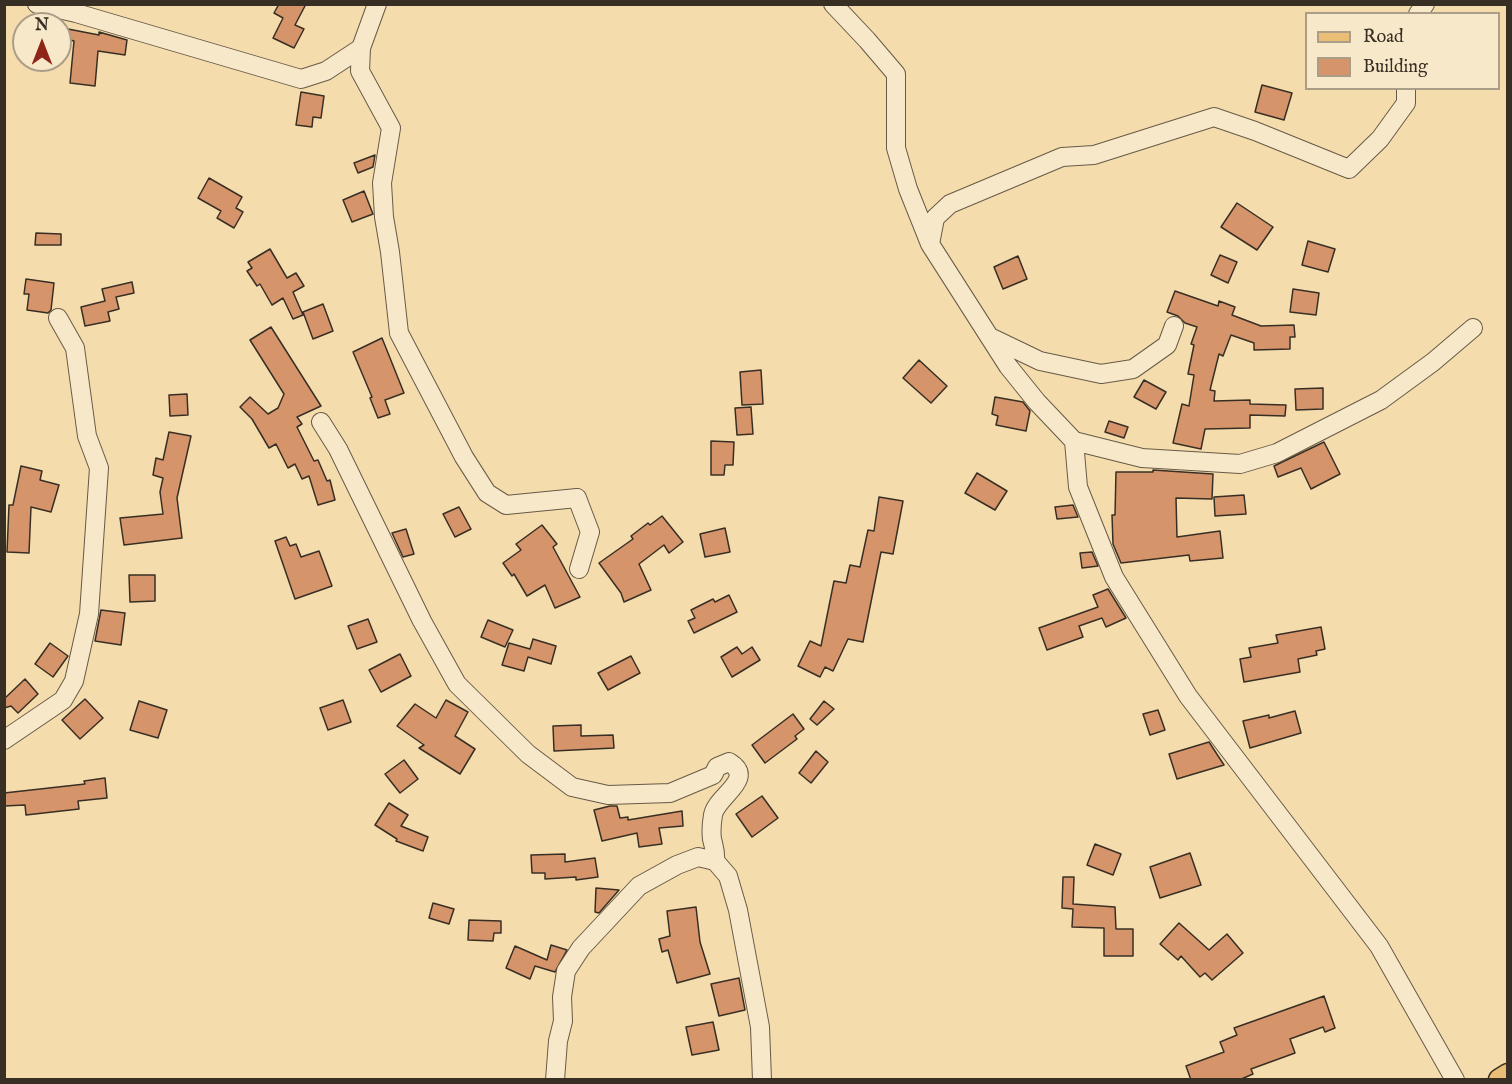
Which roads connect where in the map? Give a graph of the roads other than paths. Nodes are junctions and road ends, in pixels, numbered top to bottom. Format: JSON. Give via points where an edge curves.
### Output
{"nodes":[{"id":1,"x":37,"y":4,"type":"edge"},
{"id":2,"x":377,"y":4,"type":"edge"},
{"id":3,"x":833,"y":4,"type":"edge"},
{"id":4,"x":361,"y":48,"type":"junction"},
{"id":5,"x":1406,"y":90,"type":"edge"},
{"id":6,"x":930,"y":244,"type":"junction"},
{"id":7,"x":58,"y":318,"type":"dead end"},
{"id":8,"x":1174,"y":326,"type":"dead end"},
{"id":9,"x":1473,"y":328,"type":"dead end"},
{"id":10,"x":989,"y":336,"type":"junction"},
{"id":11,"x":321,"y":422,"type":"dead end"},
{"id":12,"x":1074,"y":441,"type":"junction"},
{"id":13,"x":579,"y":568,"type":"dead end"},
{"id":14,"x":4,"y":740,"type":"edge"},
{"id":15,"x":715,"y":861,"type":"junction"},
{"id":16,"x":1508,"y":1075,"type":"edge"},
{"id":17,"x":555,"y":1080,"type":"edge"},
{"id":18,"x":762,"y":1080,"type":"edge"},
{"id":19,"x":1455,"y":1080,"type":"edge"},
{"id":20,"x":1500,"y":1080,"type":"edge"}],
"edges":[{"from":1,"to":4,"type":"street","via":[[301,80],[326,71]]},
{"from":2,"to":4,"type":"street"},
{"from":3,"to":6,"type":"street","via":[[896,74],[896,148]]},
{"from":4,"to":13,"type":"street","via":[[360,71],[392,128],[382,183],[399,333],[487,493],[506,505],[577,498],[590,532]]},
{"from":5,"to":6,"type":"street","via":[[1407,103],[1380,139],[1349,169],[1214,117],[1094,155],[1062,157],[950,204],[935,218]]},
{"from":6,"to":10,"type":"street"},
{"from":7,"to":14,"type":"street","via":[[75,348],[87,436],[99,468],[89,614],[74,681],[63,700]]},
{"from":8,"to":10,"type":"street","via":[[1167,345],[1133,369],[1101,374],[1041,361]]},
{"from":9,"to":12,"type":"street","via":[[1381,400],[1277,453],[1240,464],[1142,458]]},
{"from":10,"to":12,"type":"street","via":[[1037,402]]},
{"from":11,"to":15,"type":"street","via":[[457,684],[528,753],[572,787],[608,795],[670,793],[713,775],[717,767],[729,762],[735,766],[738,780],[713,813]]},
{"from":12,"to":19,"type":"street","via":[[1078,487],[1114,577],[1188,696],[1379,946]]},
{"from":15,"to":17,"type":"street","via":[[698,857],[639,885],[580,948],[566,971]]},
{"from":15,"to":18,"type":"street","via":[[728,876],[738,910],[760,1027]]},
{"from":16,"to":20,"type":"main road"}]}
